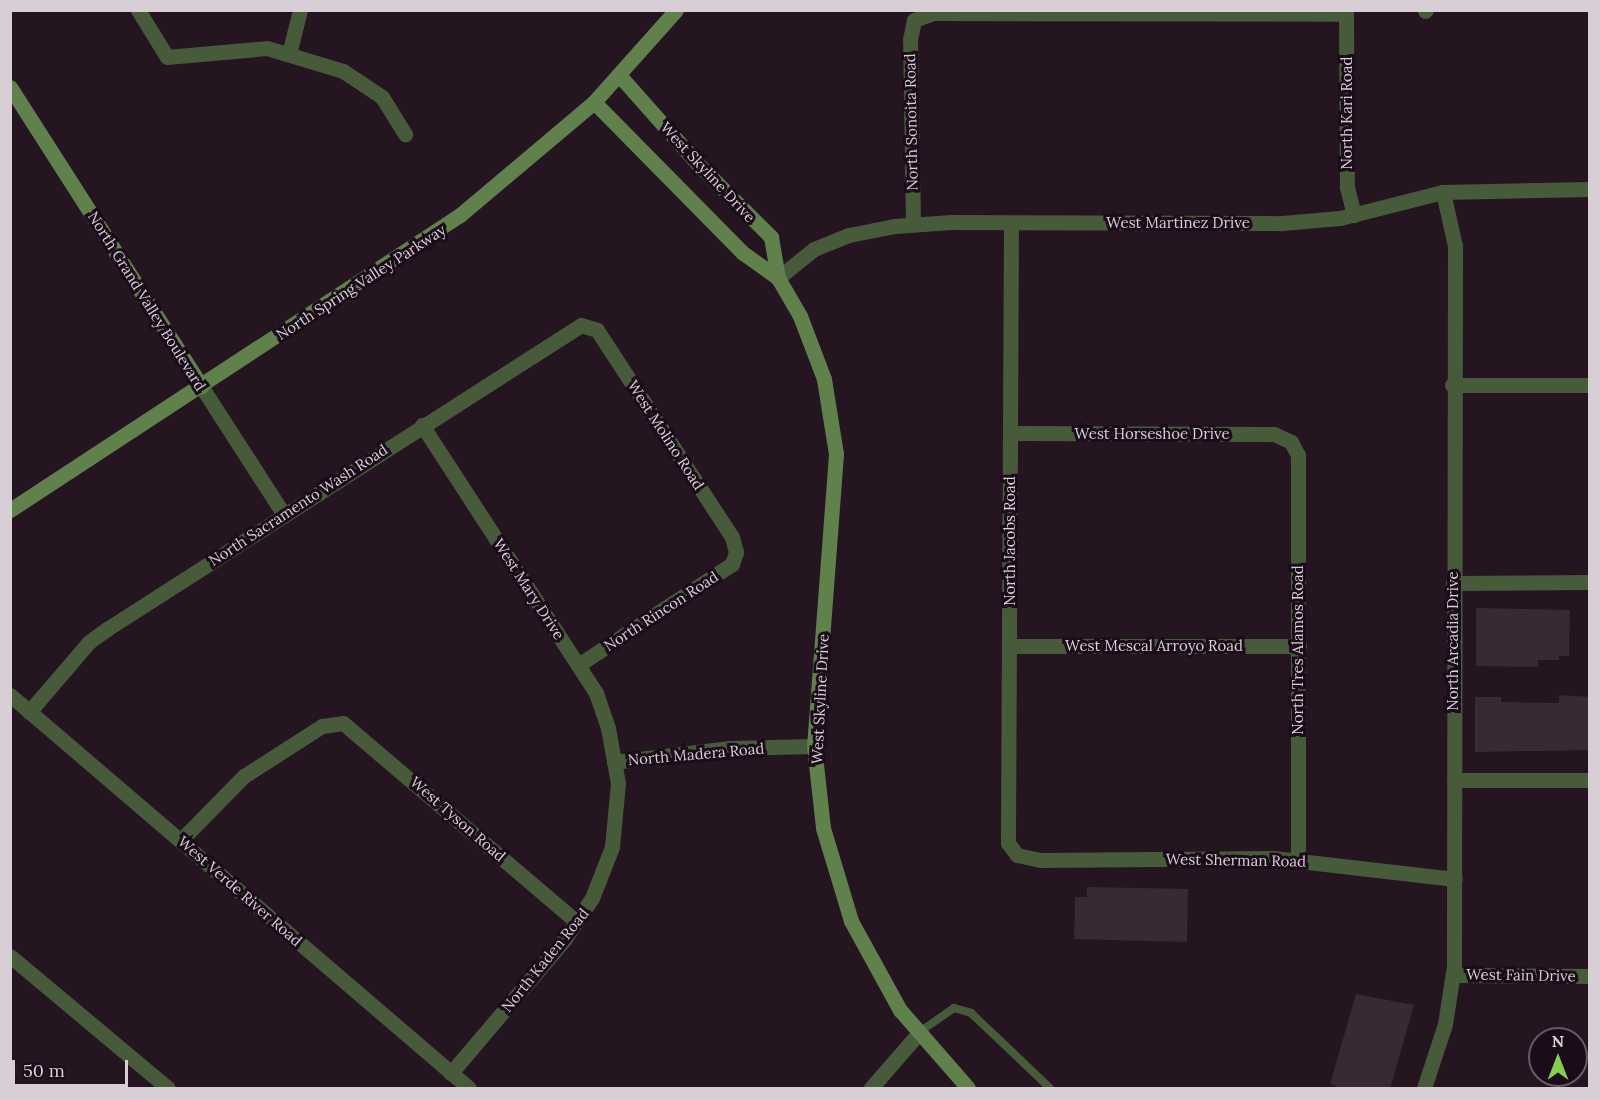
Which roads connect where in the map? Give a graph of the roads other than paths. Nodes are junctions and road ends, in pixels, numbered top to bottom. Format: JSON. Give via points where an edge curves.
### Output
{"nodes":[{"id":1,"x":138,"y":10,"type":"edge"},
{"id":2,"x":300,"y":10,"type":"edge"},
{"id":3,"x":676,"y":10,"type":"edge"},
{"id":4,"x":1053,"y":12,"type":"edge"},
{"id":5,"x":1346,"y":12,"type":"edge"},
{"id":6,"x":288,"y":54,"type":"junction"},
{"id":7,"x":620,"y":75,"type":"junction"},
{"id":8,"x":10,"y":87,"type":"edge"},
{"id":9,"x":594,"y":102,"type":"junction"},
{"id":10,"x":405,"y":134,"type":"dead end"},
{"id":11,"x":1590,"y":189,"type":"edge"},
{"id":12,"x":1443,"y":192,"type":"junction"},
{"id":13,"x":1354,"y":215,"type":"junction"},
{"id":14,"x":1011,"y":223,"type":"junction"},
{"id":15,"x":913,"y":224,"type":"junction"},
{"id":16,"x":778,"y":278,"type":"junction"},
{"id":17,"x":587,"y":325,"type":"joint"},
{"id":18,"x":1452,"y":385,"type":"junction"},
{"id":19,"x":1590,"y":385,"type":"edge"},
{"id":20,"x":201,"y":386,"type":"junction"},
{"id":21,"x":423,"y":425,"type":"junction"},
{"id":22,"x":1010,"y":433,"type":"junction"},
{"id":23,"x":1291,"y":442,"type":"joint"},
{"id":24,"x":10,"y":510,"type":"edge"},
{"id":25,"x":284,"y":515,"type":"junction"},
{"id":26,"x":736,"y":552,"type":"joint"},
{"id":27,"x":1590,"y":582,"type":"edge"},
{"id":28,"x":1453,"y":583,"type":"junction"},
{"id":29,"x":1009,"y":646,"type":"junction"},
{"id":30,"x":1299,"y":646,"type":"junction"},
{"id":31,"x":578,"y":664,"type":"junction"},
{"id":32,"x":10,"y":695,"type":"edge"},
{"id":33,"x":29,"y":712,"type":"junction"},
{"id":34,"x":814,"y":746,"type":"junction"},
{"id":35,"x":614,"y":762,"type":"junction"},
{"id":36,"x":1454,"y":780,"type":"junction"},
{"id":37,"x":1590,"y":780,"type":"edge"},
{"id":38,"x":181,"y":840,"type":"junction"},
{"id":39,"x":1017,"y":855,"type":"joint"},
{"id":40,"x":1298,"y":860,"type":"junction"},
{"id":41,"x":1455,"y":879,"type":"junction"},
{"id":42,"x":577,"y":922,"type":"junction"},
{"id":43,"x":10,"y":956,"type":"edge"},
{"id":44,"x":1453,"y":975,"type":"junction"},
{"id":45,"x":1590,"y":976,"type":"edge"},
{"id":46,"x":918,"y":1034,"type":"junction"},
{"id":47,"x":451,"y":1073,"type":"junction"},
{"id":48,"x":168,"y":1089,"type":"edge"},
{"id":49,"x":469,"y":1089,"type":"edge"},
{"id":50,"x":871,"y":1089,"type":"edge"},
{"id":51,"x":968,"y":1089,"type":"edge"},
{"id":52,"x":1050,"y":1089,"type":"edge"},
{"id":53,"x":1424,"y":1089,"type":"edge"}],
"edges":[{"from":1,"to":6,"type":"street","via":[[167,57],[243,48]]},
{"from":2,"to":6,"type":"street"},
{"from":3,"to":7,"type":"street","name":"North Spring Valley Parkway"},
{"from":4,"to":5,"type":"street"},
{"from":4,"to":15,"type":"street","name":"North Sonoita Road","via":[[933,13],[914,20],[910,40]]},
{"from":5,"to":13,"type":"street","name":"North Kari Road","via":[[1347,187]]},
{"from":6,"to":10,"type":"street","via":[[343,71],[367,84],[382,97]]},
{"from":7,"to":9,"type":"street","name":"North Spring Valley Parkway"},
{"from":7,"to":16,"type":"street","name":"West Skyline Drive","via":[[699,165],[771,237]]},
{"from":8,"to":20,"type":"street","name":"North Grand Valley Boulevard"},
{"from":9,"to":16,"type":"street","name":"West Skyline Drive","via":[[743,253]]},
{"from":9,"to":20,"type":"street","name":"North Spring Valley Parkway","via":[[460,216]]},
{"from":11,"to":12,"type":"street","name":"West Martinez Drive"},
{"from":12,"to":13,"type":"street","name":"West Martinez Drive"},
{"from":12,"to":18,"type":"street","name":"North Arcadia Drive","via":[[1455,246]]},
{"from":13,"to":14,"type":"street","name":"West Martinez Drive","via":[[1282,223]]},
{"from":14,"to":15,"type":"street","name":"West Martinez Drive"},
{"from":14,"to":22,"type":"street","name":"North Jacobs Road"},
{"from":15,"to":16,"type":"street","name":"West Martinez Drive","via":[[849,235],[814,249]]},
{"from":16,"to":34,"type":"street","name":"West Skyline Drive","via":[[800,316],[824,379],[837,454]]},
{"from":17,"to":21,"type":"street","name":"North Sacramento Wash Road","via":[[572,328]]},
{"from":17,"to":26,"type":"street","name":"West Molino Road","via":[[597,330],[732,537]]},
{"from":18,"to":19,"type":"street"},
{"from":18,"to":28,"type":"street","name":"North Arcadia Drive"},
{"from":20,"to":24,"type":"street","name":"North Spring Valley Parkway"},
{"from":20,"to":25,"type":"street","name":"North Grand Valley Boulevard"},
{"from":21,"to":25,"type":"street","name":"North Sacramento Wash Road"},
{"from":21,"to":31,"type":"street","name":"West Mary Drive"},
{"from":22,"to":23,"type":"street","name":"West Horseshoe Drive","via":[[1274,434]]},
{"from":22,"to":29,"type":"street","name":"North Jacobs Road"},
{"from":23,"to":30,"type":"street","name":"North Tres Alamos Road","via":[[1298,455]]},
{"from":25,"to":33,"type":"street","name":"North Sacramento Wash Road","via":[[89,642]]},
{"from":26,"to":31,"type":"street","name":"North Rincon Road","via":[[732,564]]},
{"from":27,"to":28,"type":"street"},
{"from":28,"to":36,"type":"street","name":"North Arcadia Drive"},
{"from":29,"to":30,"type":"street","name":"West Mescal Arroyo Road"},
{"from":29,"to":39,"type":"street","name":"North Jacobs Road","via":[[1008,843]]},
{"from":30,"to":40,"type":"street","name":"North Tres Alamos Road"},
{"from":31,"to":35,"type":"street","name":"West Mary Drive","via":[[604,711]]},
{"from":32,"to":33,"type":"street","name":"West Verde River Road"},
{"from":33,"to":38,"type":"street","name":"West Verde River Road"},
{"from":34,"to":35,"type":"street","name":"North Madera Road","via":[[730,748]]},
{"from":34,"to":46,"type":"street","name":"West Skyline Drive","via":[[823,828],[851,921],[900,1010]]},
{"from":35,"to":42,"type":"street","name":"North Kaden Road","via":[[618,805],[612,847],[592,898]]},
{"from":36,"to":37,"type":"street"},
{"from":36,"to":41,"type":"street","name":"North Arcadia Drive"},
{"from":38,"to":42,"type":"street","name":"West Tyson Road","via":[[244,776],[322,726],[336,722],[351,726]]},
{"from":38,"to":47,"type":"street","name":"West Verde River Road"},
{"from":39,"to":40,"type":"street","name":"West Sherman Road","via":[[1040,860]]},
{"from":40,"to":41,"type":"street","name":"West Sherman Road"},
{"from":41,"to":44,"type":"street","name":"North Arcadia Drive"},
{"from":42,"to":47,"type":"street","name":"North Kaden Road"},
{"from":43,"to":48,"type":"street"},
{"from":44,"to":45,"type":"street","name":"West Fain Drive"},
{"from":44,"to":53,"type":"street","name":"North Arcadia Drive","via":[[1445,1024]]},
{"from":46,"to":50,"type":"street"},
{"from":46,"to":51,"type":"street","name":"West Skyline Drive"},
{"from":46,"to":52,"type":"lane","via":[[954,1008],[971,1013]]},
{"from":47,"to":49,"type":"street","name":"West Verde River Road"}]}
